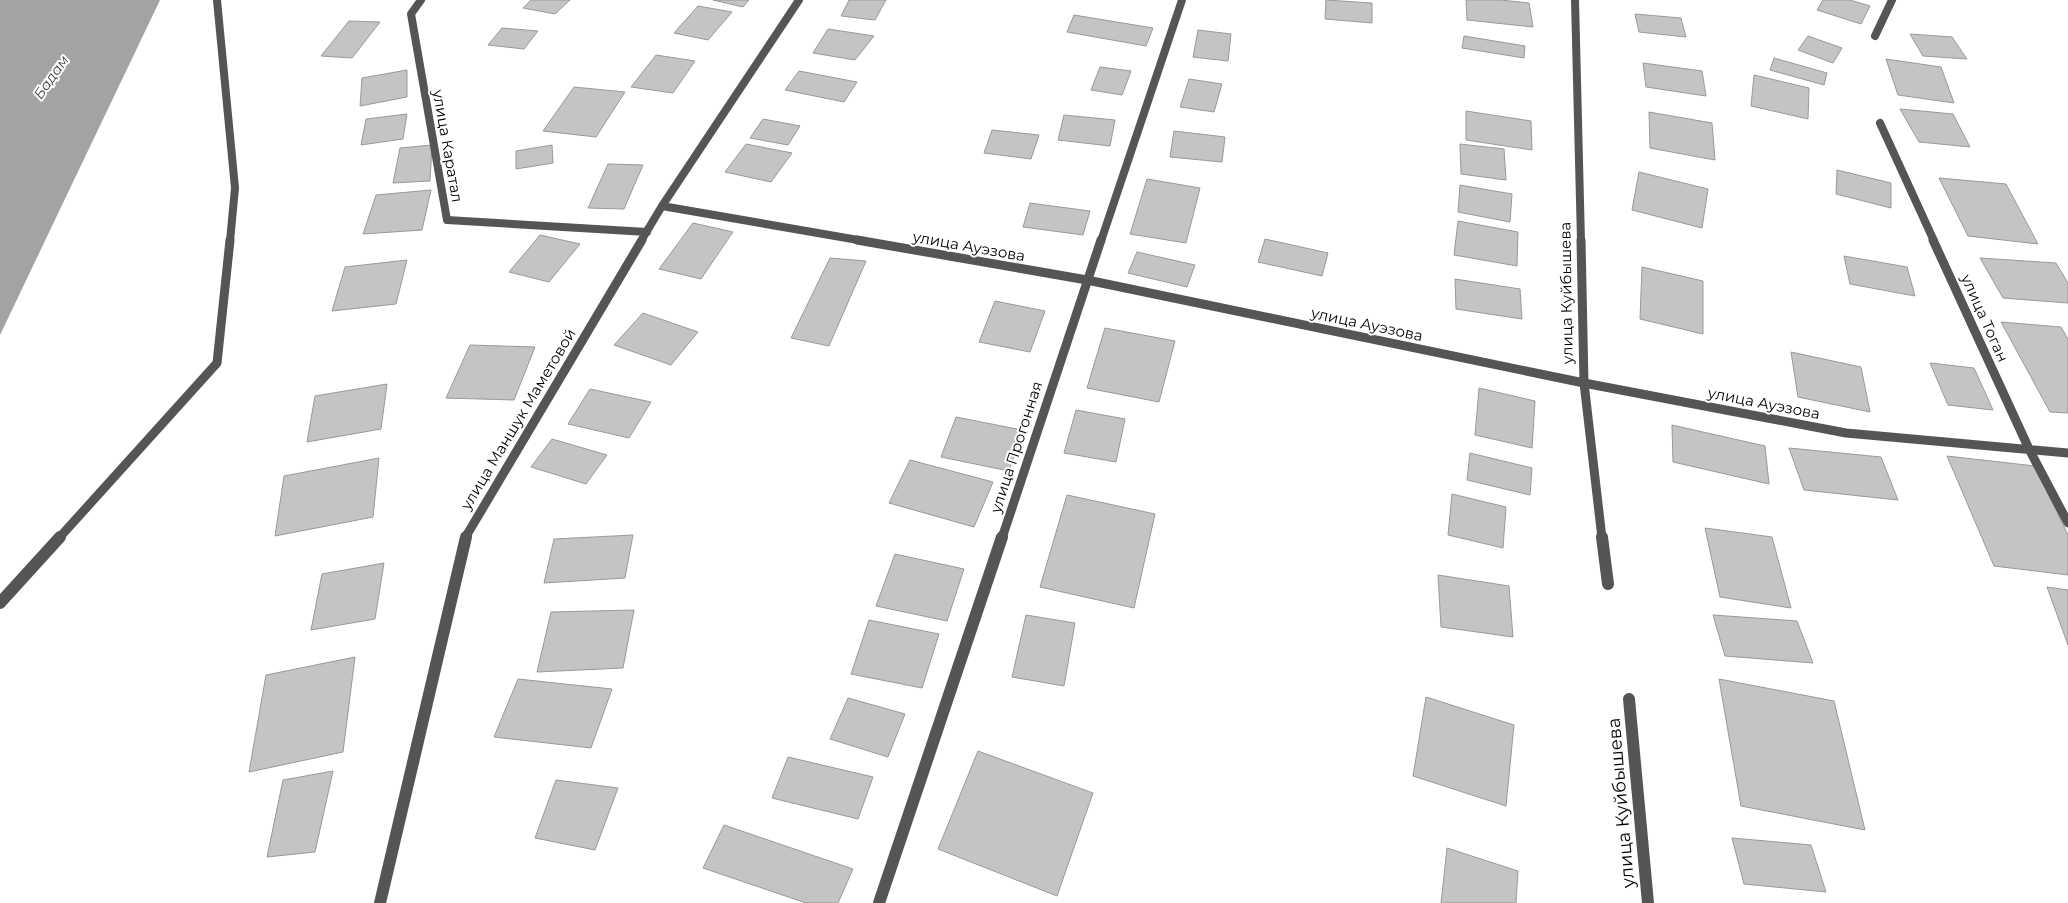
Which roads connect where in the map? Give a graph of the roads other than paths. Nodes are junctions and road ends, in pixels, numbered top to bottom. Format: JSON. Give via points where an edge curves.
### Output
{"nodes":[{"id":1,"x":217,"y":0,"type":"edge"},
{"id":2,"x":421,"y":0,"type":"edge"},
{"id":3,"x":799,"y":0,"type":"edge"},
{"id":4,"x":1182,"y":0,"type":"edge"},
{"id":5,"x":1575,"y":0,"type":"edge"},
{"id":6,"x":1892,"y":0,"type":"edge"},
{"id":7,"x":1875,"y":36,"type":"dead end"},
{"id":8,"x":1880,"y":123,"type":"dead end"},
{"id":9,"x":662,"y":206,"type":"junction"},
{"id":10,"x":647,"y":232,"type":"junction"},
{"id":11,"x":1087,"y":280,"type":"junction"},
{"id":12,"x":1584,"y":382,"type":"junction"},
{"id":13,"x":2029,"y":449,"type":"junction"},
{"id":14,"x":2068,"y":454,"type":"edge"},
{"id":15,"x":2068,"y":523,"type":"edge"},
{"id":16,"x":1608,"y":584,"type":"dead end"},
{"id":17,"x":0,"y":603,"type":"edge"},
{"id":18,"x":1629,"y":699,"type":"dead end"},
{"id":19,"x":380,"y":903,"type":"edge"},
{"id":20,"x":879,"y":903,"type":"edge"},
{"id":21,"x":1648,"y":903,"type":"edge"}],
"edges":[{"from":1,"to":17,"type":"street","via":[[235,188],[218,363]]},
{"from":2,"to":10,"type":"street","name":"улица Каратал","via":[[411,14],[447,220]]},
{"from":3,"to":9,"type":"street","name":"улица Маншук Маметовой"},
{"from":4,"to":11,"type":"street","name":"улица Прогонная"},
{"from":5,"to":12,"type":"street","name":"улица Куйбышева"},
{"from":6,"to":7,"type":"street"},
{"from":8,"to":13,"type":"street","name":"улица Тоган"},
{"from":9,"to":10,"type":"street","name":"улица Маншук Маметовой"},
{"from":9,"to":11,"type":"street","name":"улица Ауэзова"},
{"from":10,"to":19,"type":"street","name":"улица Маншук Маметовой","via":[[465,538]]},
{"from":11,"to":12,"type":"street","name":"улица Ауэзова"},
{"from":11,"to":20,"type":"street","name":"улица Прогонная"},
{"from":12,"to":13,"type":"street","name":"улица Ауэзова","via":[[1846,433]]},
{"from":12,"to":16,"type":"street","name":"улица Куйбышева"},
{"from":13,"to":14,"type":"street","name":"улица Ауэзова"},
{"from":13,"to":15,"type":"street","name":"улица Тоган"},
{"from":18,"to":21,"type":"street","name":"улица Куйбышева"}]}
